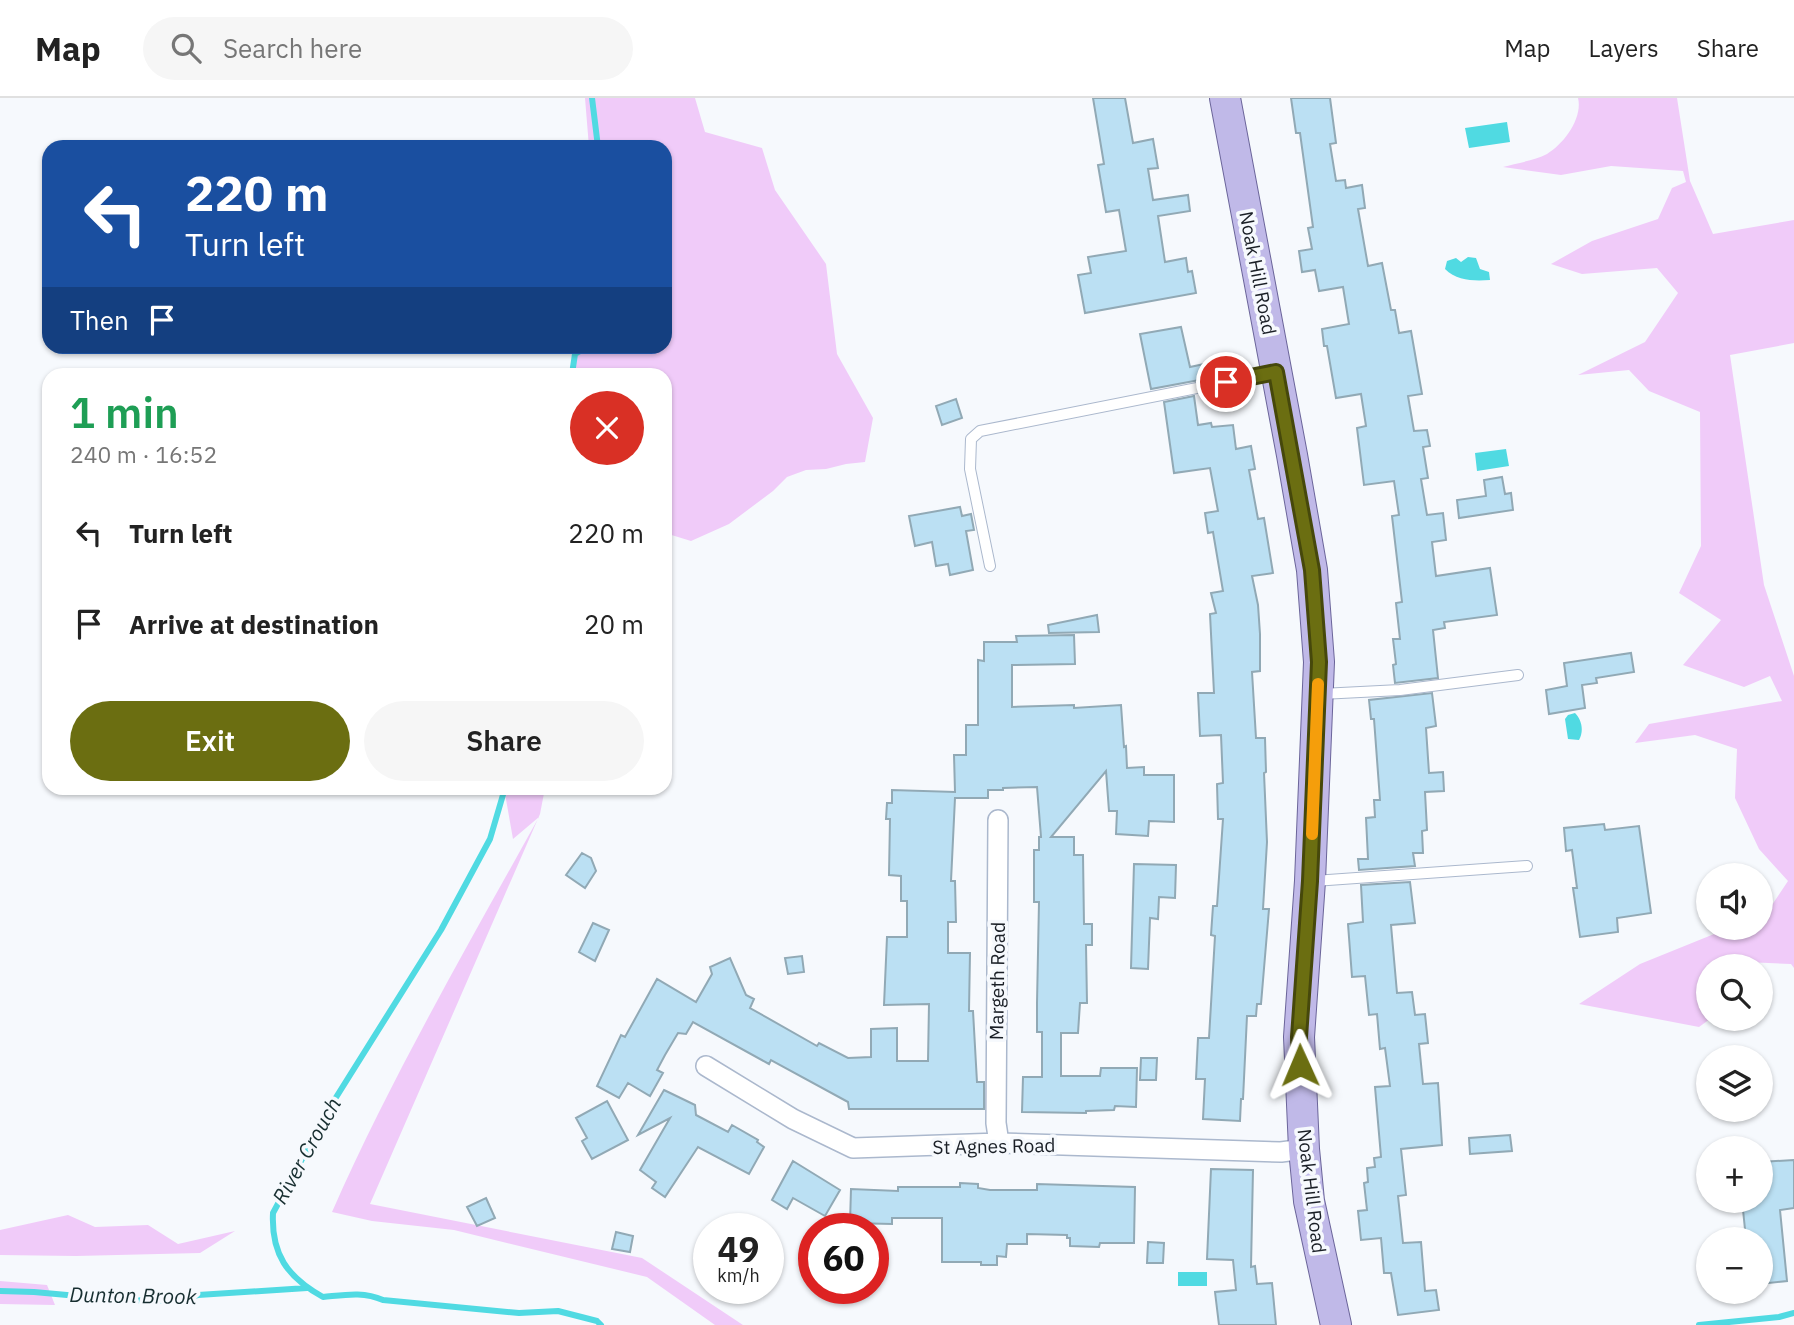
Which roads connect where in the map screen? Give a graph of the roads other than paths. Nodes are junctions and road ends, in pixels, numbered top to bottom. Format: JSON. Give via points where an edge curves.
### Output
{"nodes":[{"id":1,"x":1225,"y":98,"type":"edge"},
{"id":2,"x":1276,"y":372,"type":"junction"},
{"id":3,"x":990,"y":566,"type":"dead end"},
{"id":4,"x":1518,"y":675,"type":"dead end"},
{"id":5,"x":1317,"y":694,"type":"junction"},
{"id":6,"x":998,"y":820,"type":"dead end"},
{"id":7,"x":1527,"y":866,"type":"dead end"},
{"id":8,"x":1310,"y":881,"type":"junction"},
{"id":9,"x":706,"y":1066,"type":"dead end"},
{"id":10,"x":999,"y":1143,"type":"junction"},
{"id":11,"x":1304,"y":1149,"type":"junction"},
{"id":12,"x":1336,"y":1325,"type":"edge"}],
"edges":[{"from":1,"to":2,"type":"main road","name":"Noak Hill Road"},
{"from":2,"to":3,"type":"lane","via":[[980,431],[971,439],[970,469]]},
{"from":2,"to":5,"type":"main road","name":"Noak Hill Road","via":[[1312,570]]},
{"from":4,"to":5,"type":"lane","via":[[1400,690]]},
{"from":5,"to":8,"type":"main road","name":"Noak Hill Road"},
{"from":6,"to":10,"type":"street","name":"Margeth Road"},
{"from":7,"to":8,"type":"lane"},
{"from":8,"to":11,"type":"main road","name":"Noak Hill Road","via":[[1299,1037]]},
{"from":9,"to":10,"type":"street","name":"St Agnes Road","via":[[793,1119],[853,1148]]},
{"from":10,"to":11,"type":"street","name":"St Agnes Road"},
{"from":11,"to":12,"type":"main road","name":"Noak Hill Road","via":[[1314,1228]]}]}
